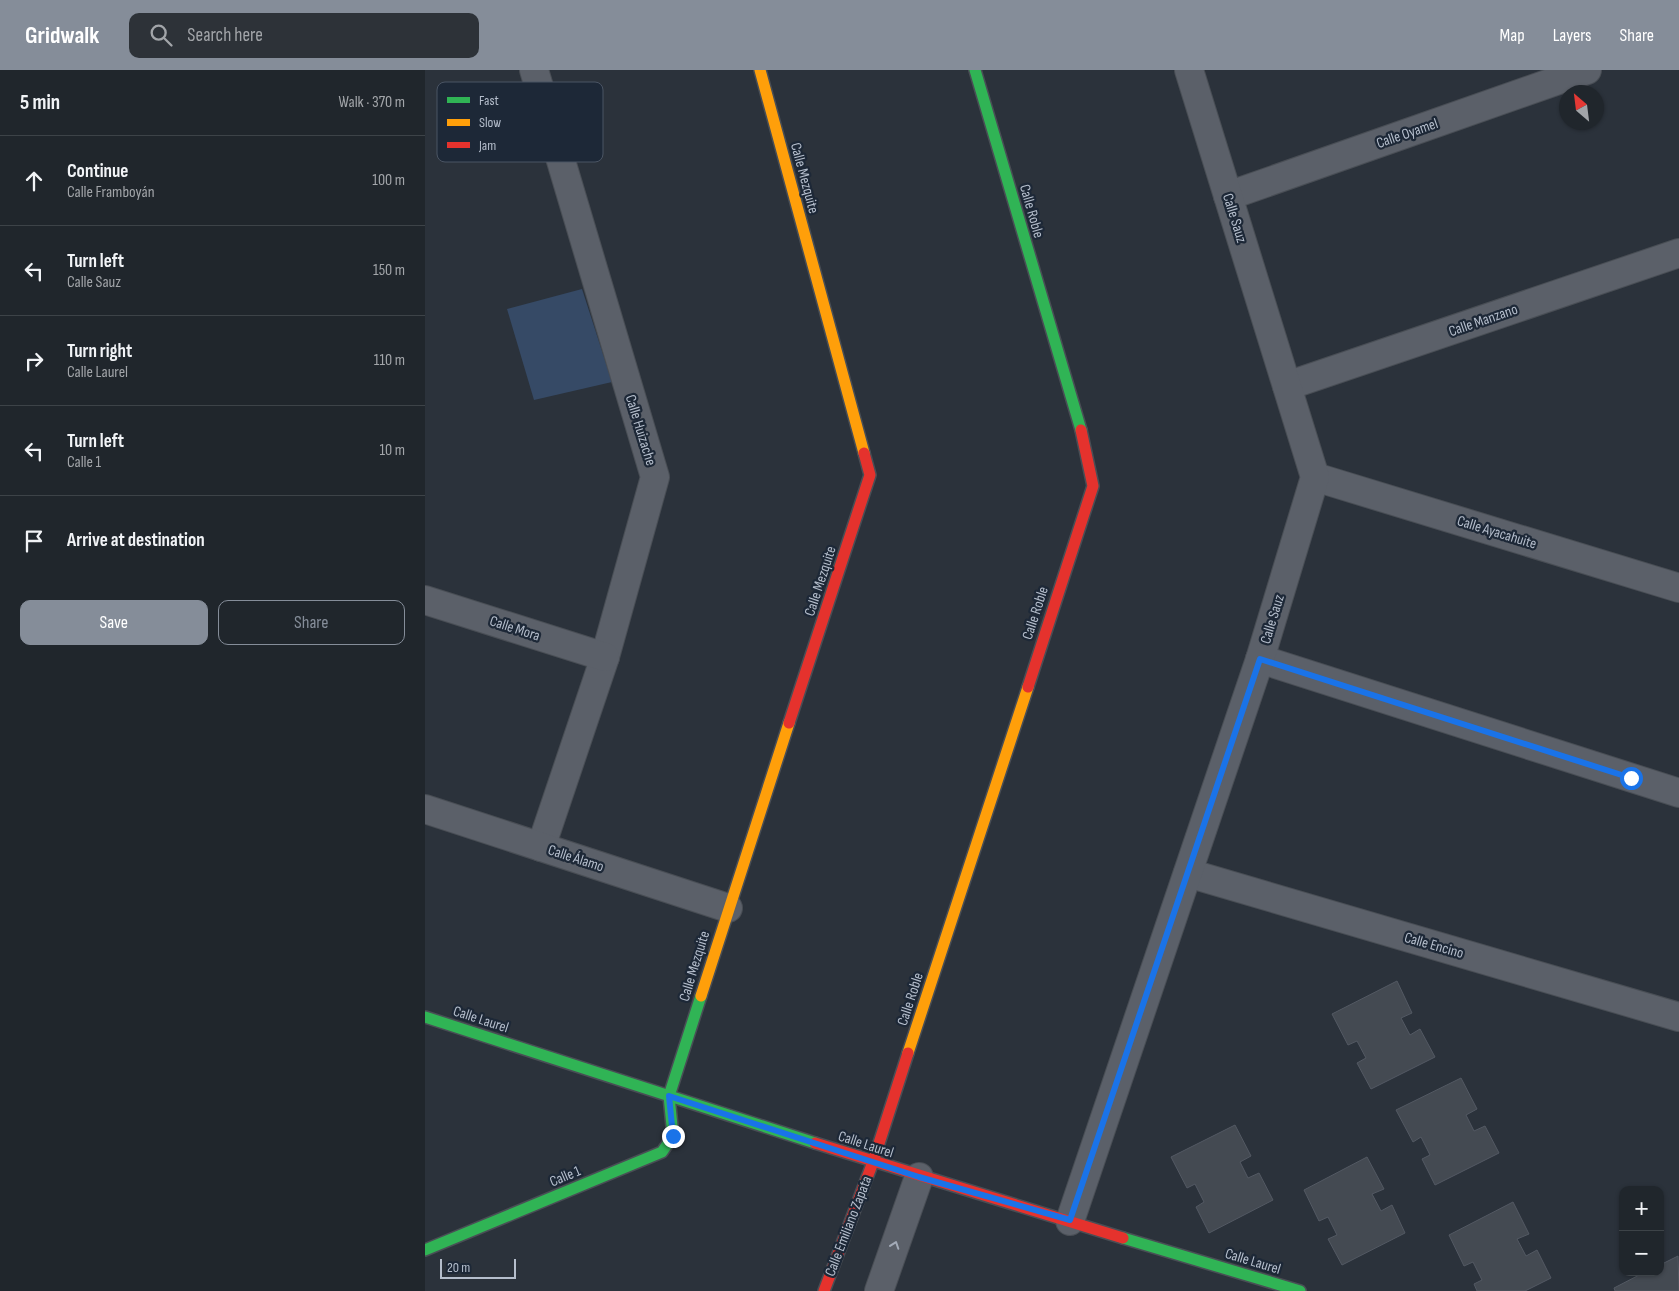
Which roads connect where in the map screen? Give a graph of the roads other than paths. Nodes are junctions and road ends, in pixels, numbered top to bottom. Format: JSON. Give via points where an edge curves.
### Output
{"nodes":[{"id":1,"x":534,"y":70,"type":"edge"},
{"id":2,"x":760,"y":70,"type":"edge"},
{"id":3,"x":975,"y":70,"type":"edge"},
{"id":4,"x":1189,"y":70,"type":"edge"},
{"id":5,"x":1587,"y":70,"type":"edge"},
{"id":6,"x":538,"y":82,"type":"edge"},
{"id":7,"x":561,"y":162,"type":"edge"},
{"id":8,"x":1228,"y":196,"type":"junction"},
{"id":9,"x":1679,"y":253,"type":"edge"},
{"id":10,"x":1287,"y":386,"type":"junction"},
{"id":11,"x":1315,"y":477,"type":"junction"},
{"id":12,"x":1679,"y":588,"type":"edge"},
{"id":13,"x":425,"y":600,"type":"edge"},
{"id":14,"x":605,"y":657,"type":"junction"},
{"id":15,"x":1260,"y":659,"type":"junction"},
{"id":16,"x":1679,"y":794,"type":"edge"},
{"id":17,"x":425,"y":809,"type":"edge"},
{"id":18,"x":541,"y":847,"type":"junction"},
{"id":19,"x":1188,"y":873,"type":"junction"},
{"id":20,"x":728,"y":908,"type":"junction"},
{"id":21,"x":425,"y":1017,"type":"edge"},
{"id":22,"x":1679,"y":1017,"type":"edge"},
{"id":23,"x":669,"y":1096,"type":"junction"},
{"id":24,"x":873,"y":1162,"type":"junction"},
{"id":25,"x":919,"y":1177,"type":"junction"},
{"id":26,"x":1070,"y":1220,"type":"junction"},
{"id":27,"x":425,"y":1250,"type":"edge"},
{"id":28,"x":824,"y":1291,"type":"edge"},
{"id":29,"x":879,"y":1291,"type":"edge"},
{"id":30,"x":1300,"y":1291,"type":"edge"}],
"edges":[{"from":1,"to":6,"type":"street","name":"Calle Huizache"},
{"from":2,"to":20,"type":"street","name":"Calle Mezquite","via":[[870,475]]},
{"from":3,"to":24,"type":"street","name":"Calle Roble","via":[[1086,446],[1093,486]]},
{"from":4,"to":8,"type":"street","name":"Calle Sauz"},
{"from":5,"to":8,"type":"street","name":"Calle Oyamel"},
{"from":7,"to":14,"type":"street","name":"Calle Huizache","via":[[655,477]]},
{"from":8,"to":10,"type":"street","name":"Calle Sauz"},
{"from":9,"to":10,"type":"street","name":"Calle Manzano"},
{"from":10,"to":11,"type":"street","name":"Calle Sauz"},
{"from":11,"to":12,"type":"street","name":"Calle Ayacahuite"},
{"from":11,"to":15,"type":"street","name":"Calle Sauz"},
{"from":13,"to":14,"type":"street","name":"Calle Mora"},
{"from":14,"to":18,"type":"street","name":"Calle Huizache"},
{"from":15,"to":16,"type":"street"},
{"from":15,"to":19,"type":"street","name":"Calle Sauz"},
{"from":17,"to":18,"type":"street","name":"Calle Álamo"},
{"from":18,"to":20,"type":"street","name":"Calle Álamo"},
{"from":19,"to":22,"type":"street","name":"Calle Encino"},
{"from":19,"to":26,"type":"street","name":"Calle Sauz"},
{"from":20,"to":23,"type":"street","name":"Calle Mezquite"},
{"from":21,"to":23,"type":"street","name":"Calle Laurel"},
{"from":23,"to":24,"type":"street","name":"Calle Laurel"},
{"from":23,"to":27,"type":"street","name":"Calle 1","via":[[673,1136],[662,1152]]},
{"from":24,"to":25,"type":"street","name":"Calle Laurel"},
{"from":24,"to":28,"type":"street","name":"Calle Emiliano Zapata"},
{"from":25,"to":26,"type":"street","name":"Calle Laurel"},
{"from":29,"to":25,"type":"street","one_way":true},
{"from":26,"to":30,"type":"street","name":"Calle Laurel"}]}
